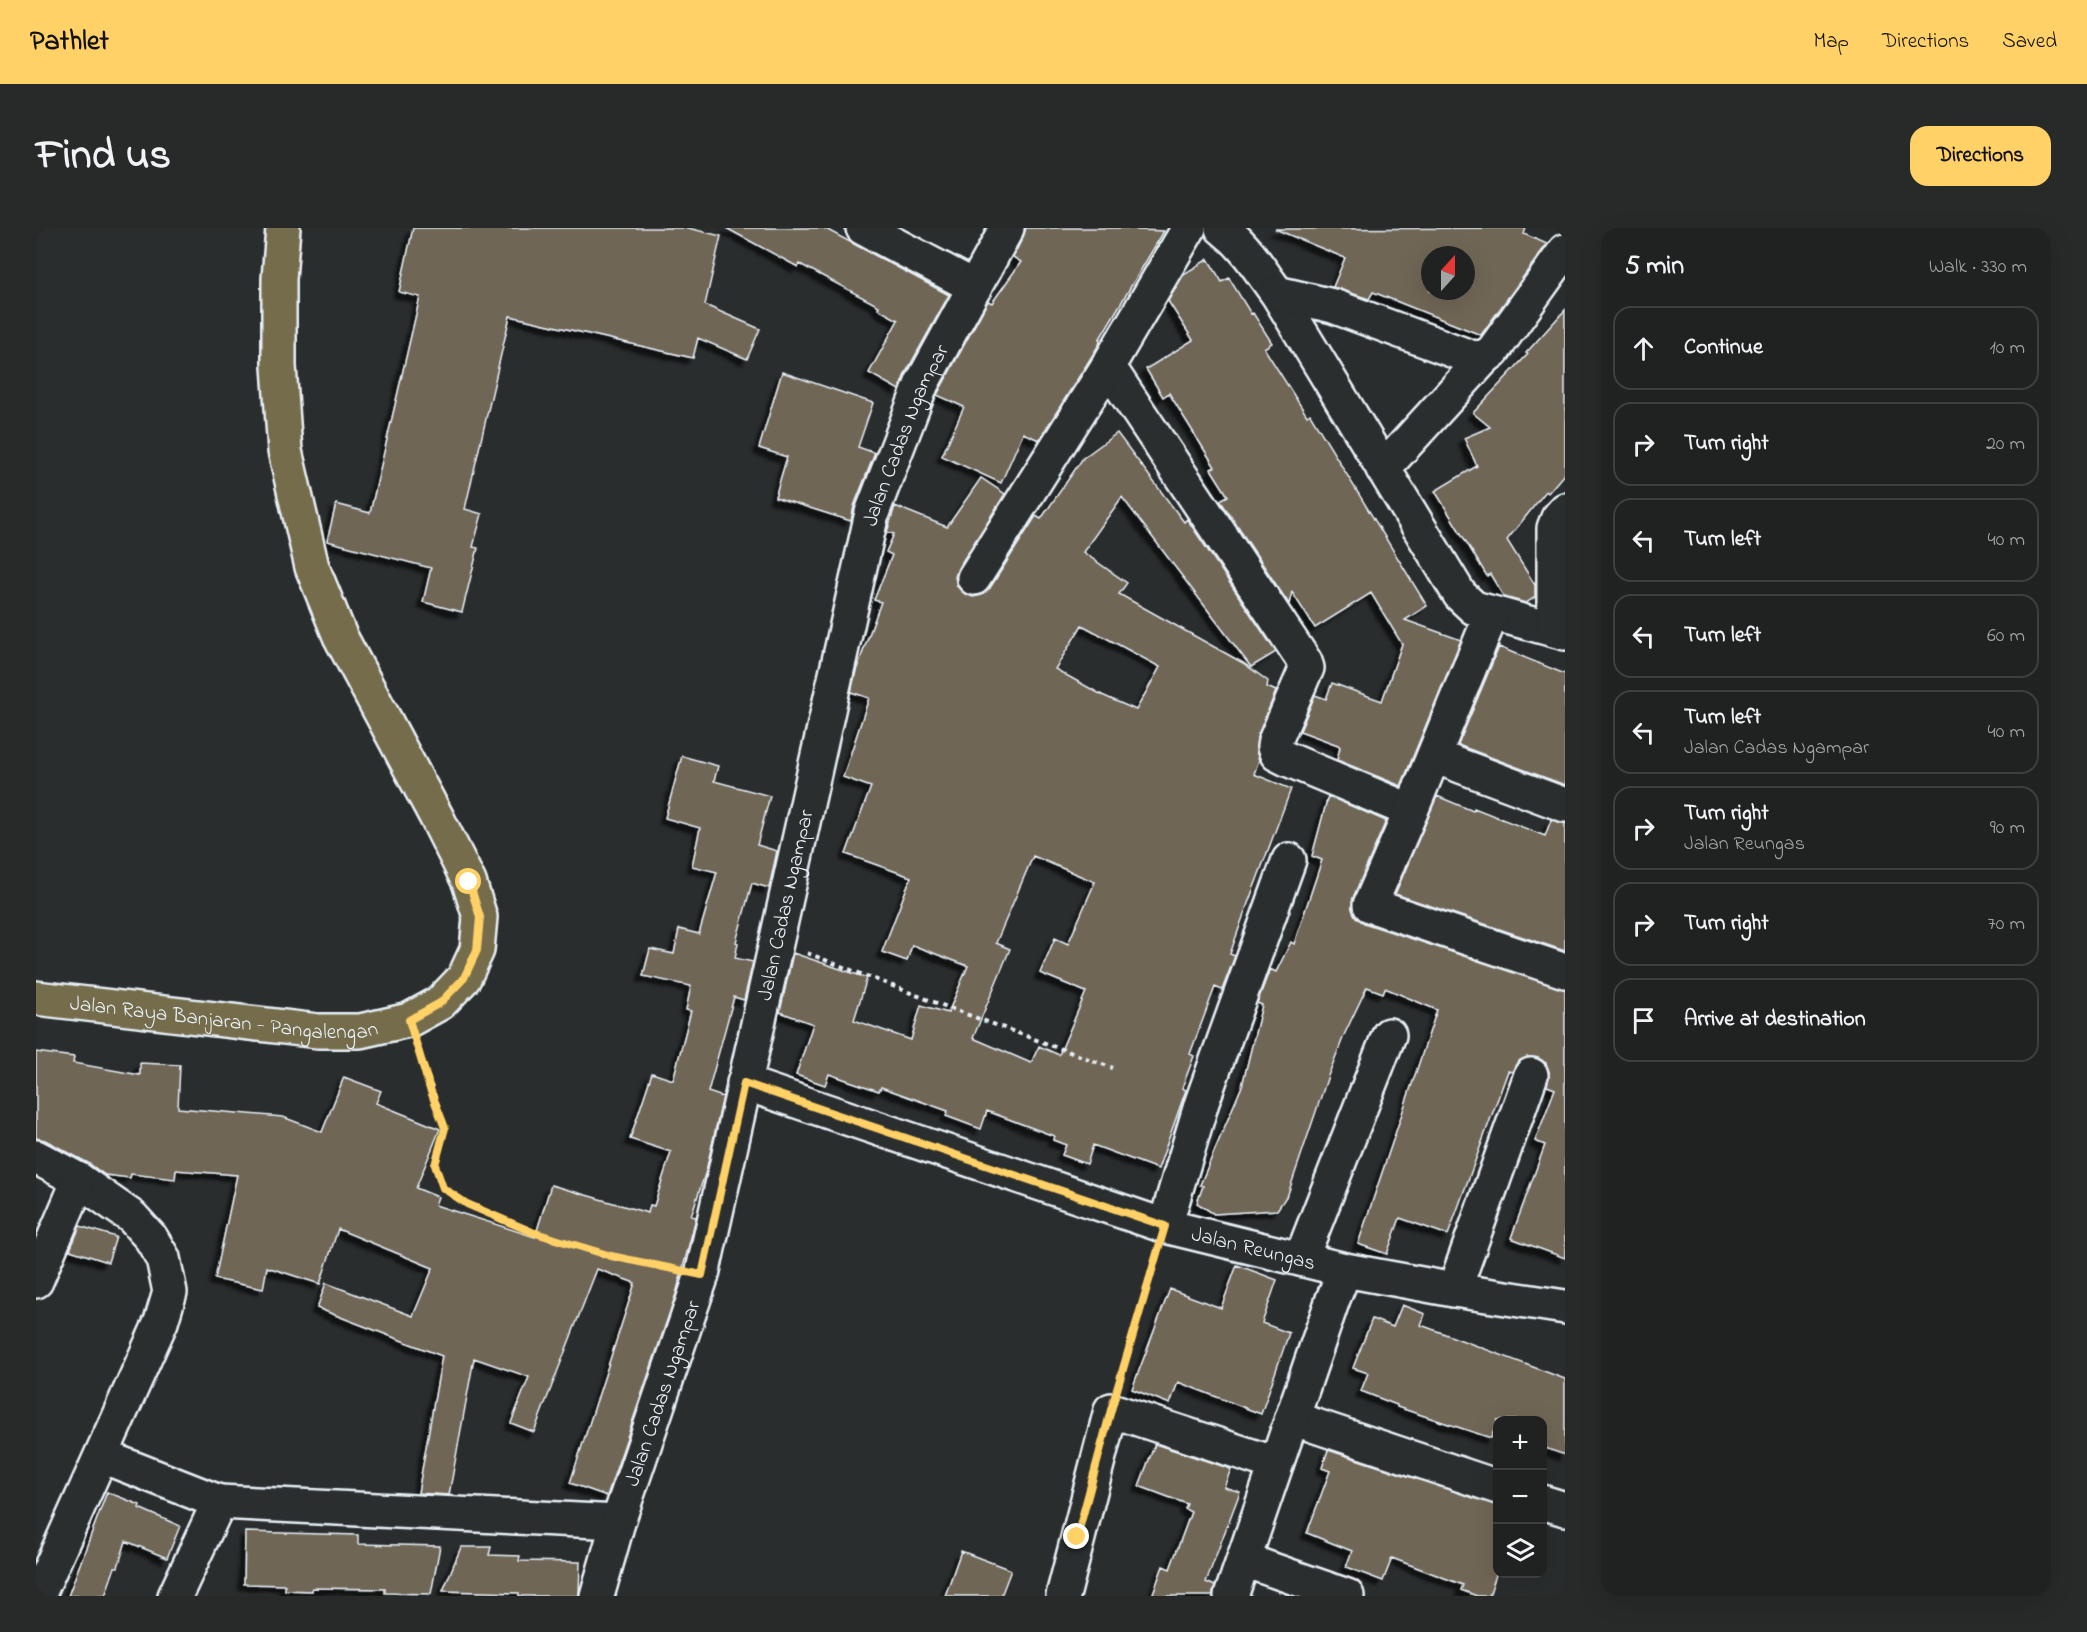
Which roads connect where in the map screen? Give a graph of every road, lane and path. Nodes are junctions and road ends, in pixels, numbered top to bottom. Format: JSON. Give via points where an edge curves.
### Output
{"nodes":[{"id":1,"x":283,"y":228,"type":"edge"},
{"id":2,"x":863,"y":228,"type":"edge"},
{"id":3,"x":1007,"y":228,"type":"edge"},
{"id":4,"x":1189,"y":228,"type":"edge"},
{"id":5,"x":1235,"y":233,"type":"edge"},
{"id":6,"x":1565,"y":251,"type":"edge"},
{"id":7,"x":975,"y":287,"type":"junction"},
{"id":8,"x":1277,"y":293,"type":"junction"},
{"id":9,"x":1485,"y":357,"type":"junction"},
{"id":10,"x":1108,"y":366,"type":"junction"},
{"id":11,"x":1383,"y":469,"type":"junction"},
{"id":12,"x":1565,"y":510,"type":"edge"},
{"id":13,"x":974,"y":578,"type":"dead end"},
{"id":14,"x":1492,"y":613,"type":"junction"},
{"id":15,"x":1560,"y":631,"type":"edge"},
{"id":16,"x":1434,"y":756,"type":"junction"},
{"id":17,"x":1565,"y":805,"type":"edge"},
{"id":18,"x":1411,"y":811,"type":"junction"},
{"id":19,"x":1289,"y":860,"type":"dead end"},
{"id":20,"x":776,"y":941,"type":"junction"},
{"id":21,"x":1565,"y":971,"type":"edge"},
{"id":22,"x":36,"y":998,"type":"edge"},
{"id":23,"x":409,"y":1020,"type":"junction"},
{"id":24,"x":1389,"y":1035,"type":"dead end"},
{"id":25,"x":1113,"y":1068,"type":"dead end"},
{"id":26,"x":1531,"y":1075,"type":"dead end"},
{"id":27,"x":744,"y":1083,"type":"junction"},
{"id":28,"x":36,"y":1157,"type":"edge"},
{"id":29,"x":79,"y":1180,"type":"junction"},
{"id":30,"x":1165,"y":1226,"type":"junction"},
{"id":31,"x":1301,"y":1259,"type":"junction"},
{"id":32,"x":1345,"y":1270,"type":"junction"},
{"id":33,"x":702,"y":1275,"type":"junction"},
{"id":34,"x":36,"y":1281,"type":"edge"},
{"id":35,"x":1454,"y":1290,"type":"junction"},
{"id":36,"x":1565,"y":1307,"type":"edge"},
{"id":37,"x":1111,"y":1410,"type":"junction"},
{"id":38,"x":1292,"y":1418,"type":"junction"},
{"id":39,"x":102,"y":1456,"type":"junction"},
{"id":40,"x":1276,"y":1464,"type":"junction"},
{"id":41,"x":1493,"y":1486,"type":"edge"},
{"id":42,"x":219,"y":1502,"type":"junction"},
{"id":43,"x":1547,"y":1504,"type":"edge"},
{"id":44,"x":1565,"y":1509,"type":"edge"},
{"id":45,"x":618,"y":1522,"type":"junction"},
{"id":46,"x":1244,"y":1560,"type":"junction"},
{"id":47,"x":38,"y":1596,"type":"edge"},
{"id":48,"x":175,"y":1596,"type":"edge"},
{"id":49,"x":597,"y":1596,"type":"edge"},
{"id":50,"x":1063,"y":1596,"type":"edge"},
{"id":51,"x":1231,"y":1596,"type":"edge"},
{"id":52,"x":1347,"y":1596,"type":"edge"}],
"edges":[{"from":1,"to":23,"type":"main road","name":"Jalan Raya Banjaran - Pangalengan","via":[[279,355],[285,451],[312,567],[340,636],[469,882],[480,917],[477,950],[464,978],[440,1003]]},
{"from":2,"to":7,"type":"street"},
{"from":3,"to":7,"type":"street","name":"Jalan Cadas Ngampar"},
{"from":4,"to":10,"type":"street"},
{"from":5,"to":8,"type":"street"},
{"from":6,"to":9,"type":"street"},
{"from":7,"to":20,"type":"street","name":"Jalan Cadas Ngampar","via":[[922,383],[872,513]]},
{"from":8,"to":9,"type":"street","via":[[1333,306],[1473,358]]},
{"from":8,"to":11,"type":"street"},
{"from":9,"to":11,"type":"street"},
{"from":10,"to":13,"type":"street"},
{"from":10,"to":18,"type":"street","via":[[1305,662],[1307,668],[1275,741],[1277,753]]},
{"from":11,"to":14,"type":"street","via":[[1460,596],[1474,608]]},
{"from":12,"to":15,"type":"street","via":[[1554,528]]},
{"from":14,"to":15,"type":"street"},
{"from":14,"to":16,"type":"street"},
{"from":16,"to":17,"type":"street"},
{"from":16,"to":18,"type":"street"},
{"from":18,"to":21,"type":"street","via":[[1370,905]]},
{"from":19,"to":30,"type":"street","via":[[1202,1102]]},
{"from":20,"to":25,"type":"path"},
{"from":20,"to":27,"type":"street","name":"Jalan Cadas Ngampar"},
{"from":22,"to":23,"type":"main road","name":"Jalan Raya Banjaran - Pangalengan","via":[[318,1031],[360,1031]]},
{"from":23,"to":33,"type":"path","via":[[445,1128],[435,1165],[443,1188],[467,1204],[532,1232],[611,1256]]},
{"from":24,"to":31,"type":"street"},
{"from":26,"to":35,"type":"street"},
{"from":27,"to":30,"type":"street","name":"Jalan Reungas"},
{"from":27,"to":33,"type":"street","name":"Jalan Cadas Ngampar"},
{"from":28,"to":29,"type":"street"},
{"from":29,"to":34,"type":"street"},
{"from":29,"to":39,"type":"street","via":[[143,1227],[163,1258],[170,1292],[161,1322]]},
{"from":30,"to":31,"type":"street","name":"Jalan Reungas"},
{"from":30,"to":37,"type":"path"},
{"from":31,"to":32,"type":"street","name":"Jalan Reungas"},
{"from":32,"to":35,"type":"street","name":"Jalan Reungas"},
{"from":32,"to":38,"type":"street"},
{"from":33,"to":45,"type":"street","name":"Jalan Cadas Ngampar"},
{"from":35,"to":36,"type":"street","name":"Jalan Reungas"},
{"from":37,"to":40,"type":"street"},
{"from":37,"to":50,"type":"street"},
{"from":38,"to":40,"type":"street"},
{"from":38,"to":41,"type":"street"},
{"from":39,"to":42,"type":"street"},
{"from":39,"to":47,"type":"street"},
{"from":40,"to":46,"type":"street"},
{"from":42,"to":45,"type":"street"},
{"from":42,"to":48,"type":"street"},
{"from":43,"to":44,"type":"street"},
{"from":45,"to":49,"type":"street","name":"Jalan Cadas Ngampar"},
{"from":46,"to":51,"type":"street"},
{"from":46,"to":52,"type":"street"}]}
